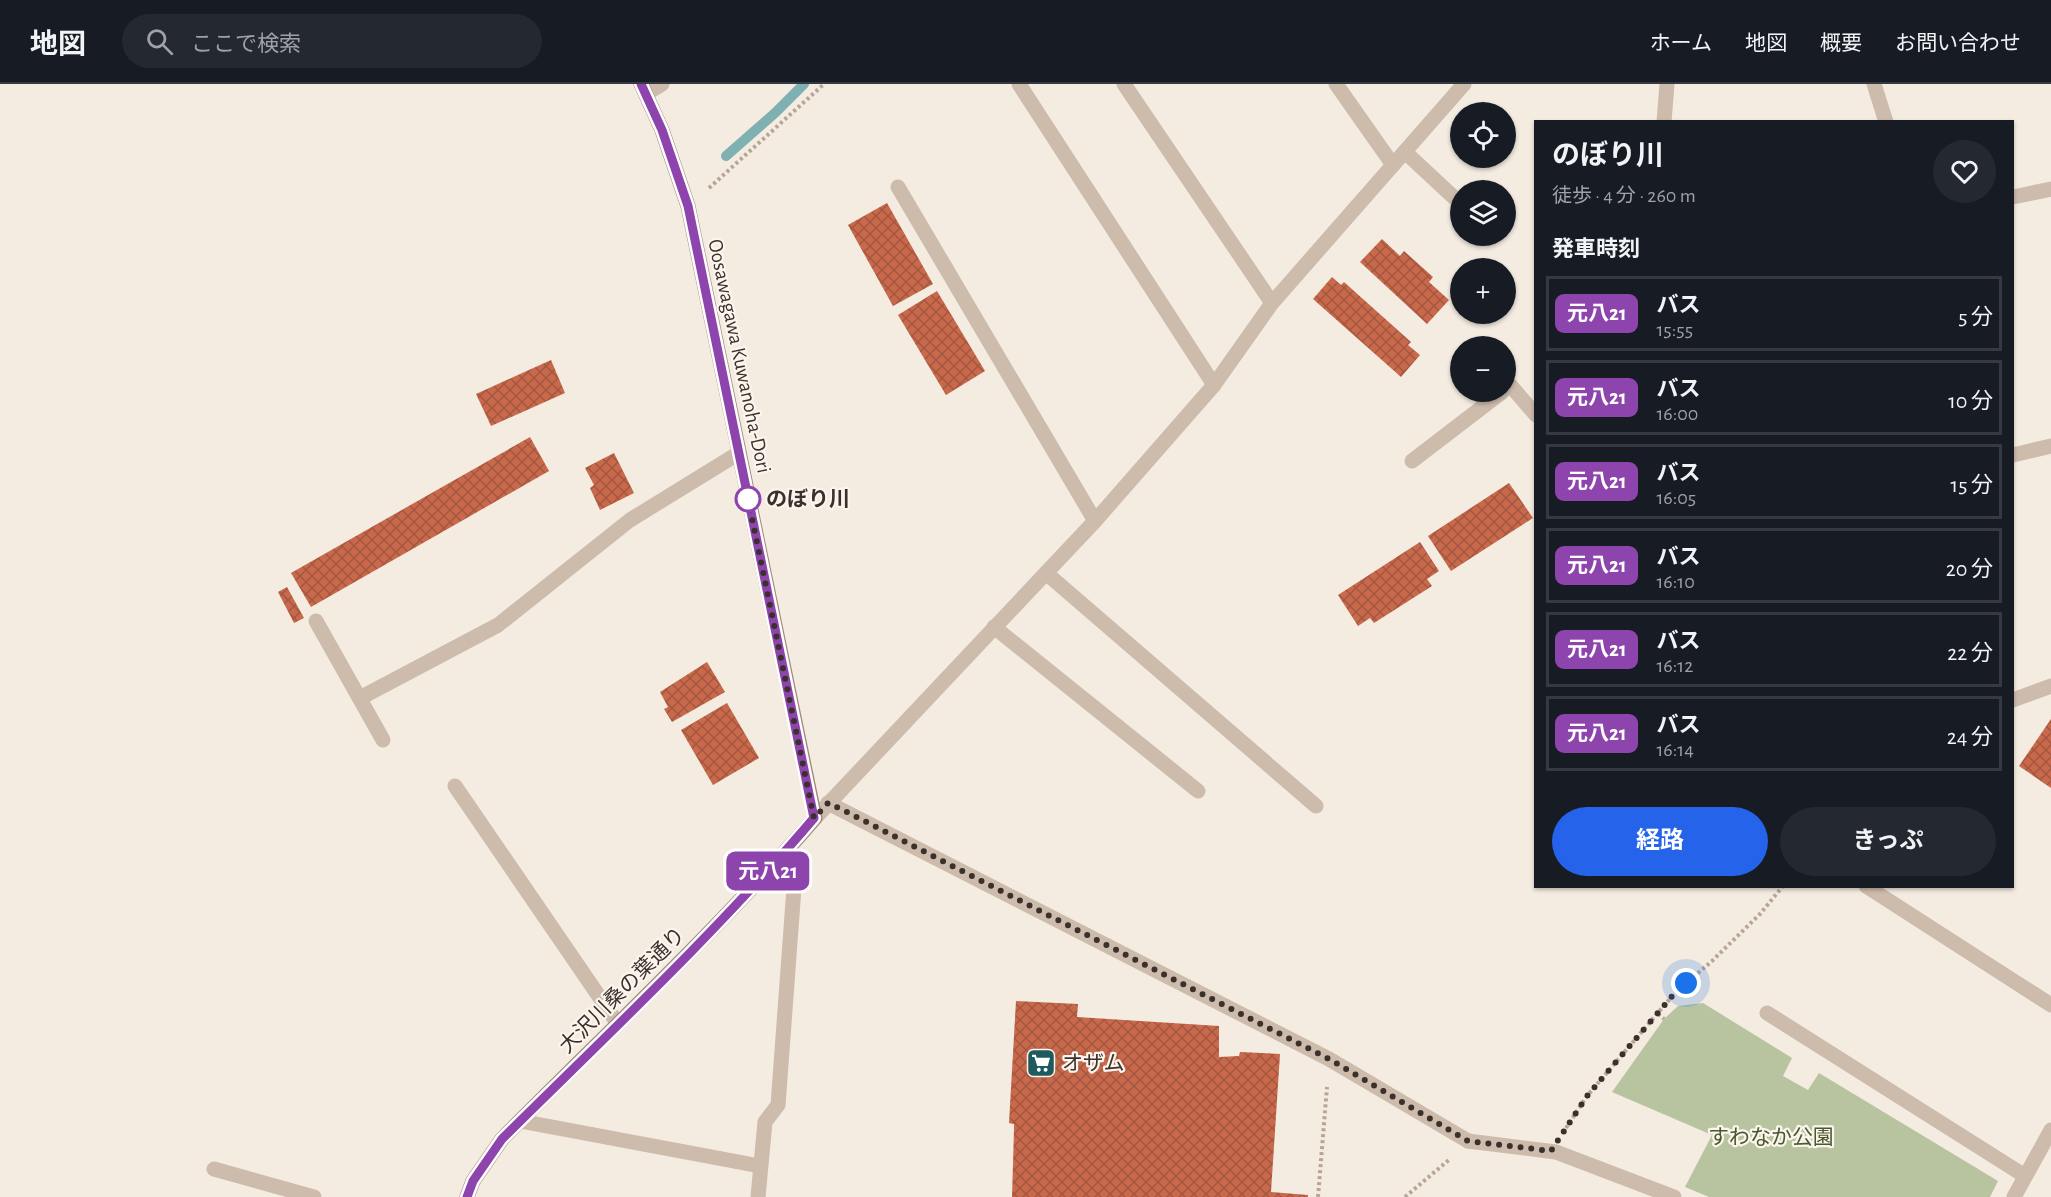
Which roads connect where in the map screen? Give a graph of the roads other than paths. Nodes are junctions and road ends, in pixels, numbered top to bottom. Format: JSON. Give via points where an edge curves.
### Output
{"nodes":[{"id":1,"x":663,"y":84,"type":"edge"},
{"id":2,"x":1019,"y":84,"type":"edge"},
{"id":3,"x":1124,"y":84,"type":"edge"},
{"id":4,"x":1336,"y":84,"type":"edge"},
{"id":5,"x":1464,"y":84,"type":"edge"},
{"id":6,"x":1667,"y":84,"type":"edge"},
{"id":7,"x":1874,"y":84,"type":"edge"},
{"id":8,"x":644,"y":89,"type":"edge"},
{"id":9,"x":1664,"y":120,"type":"edge"},
{"id":10,"x":1885,"y":120,"type":"edge"},
{"id":11,"x":1405,"y":152,"type":"junction"},
{"id":12,"x":1393,"y":165,"type":"junction"},
{"id":13,"x":898,"y":187,"type":"dead end"},
{"id":14,"x":2051,"y":189,"type":"edge"},
{"id":15,"x":1450,"y":194,"type":"edge"},
{"id":16,"x":2014,"y":197,"type":"edge"},
{"id":17,"x":1272,"y":303,"type":"junction"},
{"id":18,"x":1214,"y":385,"type":"junction"},
{"id":19,"x":1516,"y":392,"type":"edge"},
{"id":20,"x":1489,"y":402,"type":"edge"},
{"id":21,"x":1534,"y":413,"type":"edge"},
{"id":22,"x":2051,"y":446,"type":"edge"},
{"id":23,"x":738,"y":453,"type":"junction"},
{"id":24,"x":2014,"y":455,"type":"edge"},
{"id":25,"x":1412,"y":461,"type":"dead end"},
{"id":26,"x":1095,"y":521,"type":"junction"},
{"id":27,"x":1046,"y":573,"type":"junction"},
{"id":28,"x":316,"y":621,"type":"dead end"},
{"id":29,"x":994,"y":627,"type":"junction"},
{"id":30,"x":2051,"y":686,"type":"edge"},
{"id":31,"x":360,"y":698,"type":"junction"},
{"id":32,"x":2014,"y":700,"type":"edge"},
{"id":33,"x":383,"y":740,"type":"dead end"},
{"id":34,"x":455,"y":786,"type":"dead end"},
{"id":35,"x":1198,"y":791,"type":"dead end"},
{"id":36,"x":828,"y":803,"type":"junction"},
{"id":37,"x":1316,"y":806,"type":"dead end"},
{"id":38,"x":814,"y":818,"type":"junction"},
{"id":39,"x":776,"y":863,"type":"junction"},
{"id":40,"x":1869,"y":888,"type":"edge"},
{"id":41,"x":2051,"y":1005,"type":"edge"},
{"id":42,"x":1767,"y":1013,"type":"dead end"},
{"id":43,"x":618,"y":1024,"type":"junction"},
{"id":44,"x":520,"y":1121,"type":"junction"},
{"id":45,"x":2051,"y":1130,"type":"edge"},
{"id":46,"x":760,"y":1166,"type":"junction"},
{"id":47,"x":214,"y":1169,"type":"dead end"},
{"id":48,"x":2025,"y":1176,"type":"junction"},
{"id":49,"x":314,"y":1197,"type":"edge"},
{"id":50,"x":467,"y":1197,"type":"edge"},
{"id":51,"x":758,"y":1197,"type":"edge"},
{"id":52,"x":1674,"y":1197,"type":"edge"},
{"id":53,"x":2014,"y":1197,"type":"edge"}],
"edges":[{"from":1,"to":8,"type":"street"},
{"from":2,"to":18,"type":"street"},
{"from":3,"to":17,"type":"street"},
{"from":4,"to":12,"type":"street"},
{"from":5,"to":11,"type":"street"},
{"from":6,"to":9,"type":"street"},
{"from":7,"to":10,"type":"street"},
{"from":8,"to":23,"type":"street","name":"Oosawagawa Kuwanoha-Dori","via":[[688,206]]},
{"from":11,"to":12,"type":"street"},
{"from":11,"to":15,"type":"street"},
{"from":12,"to":17,"type":"street"},
{"from":13,"to":26,"type":"street"},
{"from":14,"to":16,"type":"street"},
{"from":17,"to":18,"type":"street"},
{"from":18,"to":26,"type":"street"},
{"from":19,"to":21,"type":"street"},
{"from":20,"to":25,"type":"street"},
{"from":22,"to":24,"type":"street"},
{"from":23,"to":31,"type":"street","via":[[630,520],[498,625]]},
{"from":23,"to":38,"type":"street","name":"Oosawagawa Kuwanoha-Dori"},
{"from":26,"to":27,"type":"street"},
{"from":27,"to":29,"type":"street"},
{"from":27,"to":37,"type":"street"},
{"from":28,"to":31,"type":"street"},
{"from":29,"to":35,"type":"street"},
{"from":29,"to":36,"type":"street"},
{"from":30,"to":32,"type":"street"},
{"from":31,"to":33,"type":"street"},
{"from":34,"to":43,"type":"street"},
{"from":36,"to":38,"type":"street"},
{"from":36,"to":52,"type":"street","via":[[1329,1059],[1468,1141],[1551,1151]]},
{"from":38,"to":39,"type":"street","name":"大沢川桑の葉通り"},
{"from":39,"to":43,"type":"street","name":"大沢川桑の葉通り"},
{"from":39,"to":46,"type":"street","via":[[794,888],[778,1105],[765,1122]]},
{"from":40,"to":41,"type":"street"},
{"from":42,"to":48,"type":"street"},
{"from":43,"to":44,"type":"street","name":"大沢川桑の葉通り"},
{"from":44,"to":46,"type":"street"},
{"from":44,"to":50,"type":"street","name":"大沢川桑の葉通り","via":[[502,1139],[473,1181]]},
{"from":45,"to":48,"type":"street"},
{"from":46,"to":51,"type":"street"},
{"from":47,"to":49,"type":"street"},
{"from":48,"to":53,"type":"street"}]}
